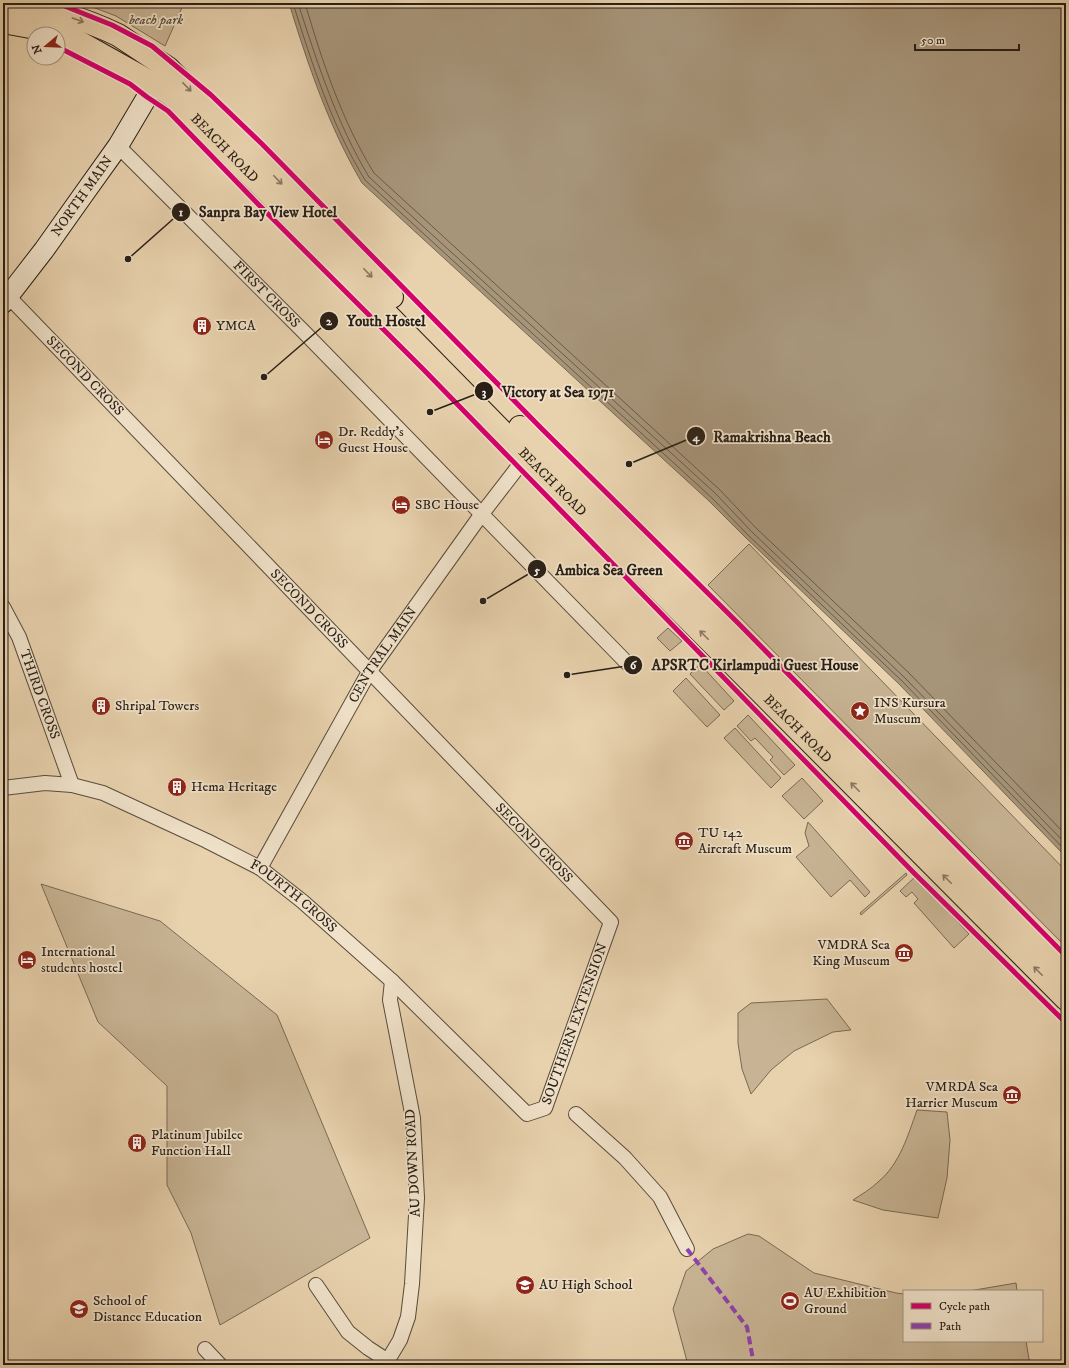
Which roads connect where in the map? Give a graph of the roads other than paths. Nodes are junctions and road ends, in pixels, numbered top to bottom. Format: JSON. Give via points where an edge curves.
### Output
{"nodes":[{"id":1,"x":13,"y":3,"type":"edge"},
{"id":2,"x":3,"y":22,"type":"edge"},
{"id":3,"x":162,"y":76,"type":"junction"},
{"id":4,"x":118,"y":146,"type":"junction"},
{"id":5,"x":5,"y":300,"type":"edge"},
{"id":6,"x":533,"y":451,"type":"junction"},
{"id":7,"x":481,"y":514,"type":"junction"},
{"id":8,"x":3,"y":607,"type":"edge"},
{"id":9,"x":627,"y":663,"type":"dead end"},
{"id":10,"x":369,"y":672,"type":"junction"},
{"id":11,"x":72,"y":784,"type":"junction"},
{"id":12,"x":3,"y":788,"type":"edge"},
{"id":13,"x":260,"y":868,"type":"junction"},
{"id":14,"x":611,"y":922,"type":"joint"},
{"id":15,"x":1066,"y":976,"type":"edge"},
{"id":16,"x":392,"y":981,"type":"junction"},
{"id":17,"x":1066,"y":999,"type":"edge"},
{"id":18,"x":527,"y":1114,"type":"joint"},
{"id":19,"x":576,"y":1114,"type":"dead end"},
{"id":20,"x":687,"y":1249,"type":"dead end"},
{"id":21,"x":316,"y":1285,"type":"dead end"},
{"id":22,"x":204,"y":1349,"type":"dead end"},
{"id":23,"x":387,"y":1363,"type":"edge"},
{"id":24,"x":220,"y":1365,"type":"edge"}],
"edges":[{"from":1,"to":3,"type":"main road","name":"BEACH ROAD","one_way":true,"via":[[25,4],[110,31],[118,35]]},
{"from":2,"to":3,"type":"main road","name":"BEACH ROAD","via":[[63,33]]},
{"from":3,"to":4,"type":"street","name":"NORTH MAIN"},
{"from":3,"to":6,"type":"main road","name":"BEACH ROAD","via":[[175,98]]},
{"from":4,"to":5,"type":"street","name":"NORTH MAIN"},
{"from":4,"to":7,"type":"street","name":"FIRST CROSS"},
{"from":5,"to":10,"type":"street","name":"SECOND CROSS"},
{"from":6,"to":7,"type":"street","name":"CENTRAL MAIN"},
{"from":6,"to":15,"type":"main road","name":"BEACH ROAD","via":[[729,632]]},
{"from":17,"to":6,"type":"main road","name":"BEACH ROAD","one_way":true},
{"from":7,"to":9,"type":"street","name":"FIRST CROSS"},
{"from":7,"to":10,"type":"street","name":"CENTRAL MAIN"},
{"from":8,"to":11,"type":"street","name":"THIRD CROSS","via":[[19,637]]},
{"from":10,"to":13,"type":"street","name":"CENTRAL MAIN"},
{"from":10,"to":14,"type":"street","name":"SECOND CROSS"},
{"from":11,"to":12,"type":"street","name":"FOURTH CROSS"},
{"from":11,"to":13,"type":"street","name":"FOURTH CROSS","via":[[103,792]]},
{"from":13,"to":16,"type":"street","name":"FOURTH CROSS","via":[[302,901]]},
{"from":14,"to":18,"type":"street","name":"SOUTHERN EXTENSION","via":[[545,1108]]},
{"from":16,"to":18,"type":"street","name":"FOURTH CROSS"},
{"from":16,"to":23,"type":"street","name":"AU DOWN ROAD","via":[[390,1000],[413,1118],[417,1198],[408,1317],[400,1340]]},
{"from":19,"to":20,"type":"street","via":[[625,1158],[660,1196]]},
{"from":21,"to":23,"type":"street","via":[[348,1332]]},
{"from":22,"to":24,"type":"street"}]}
